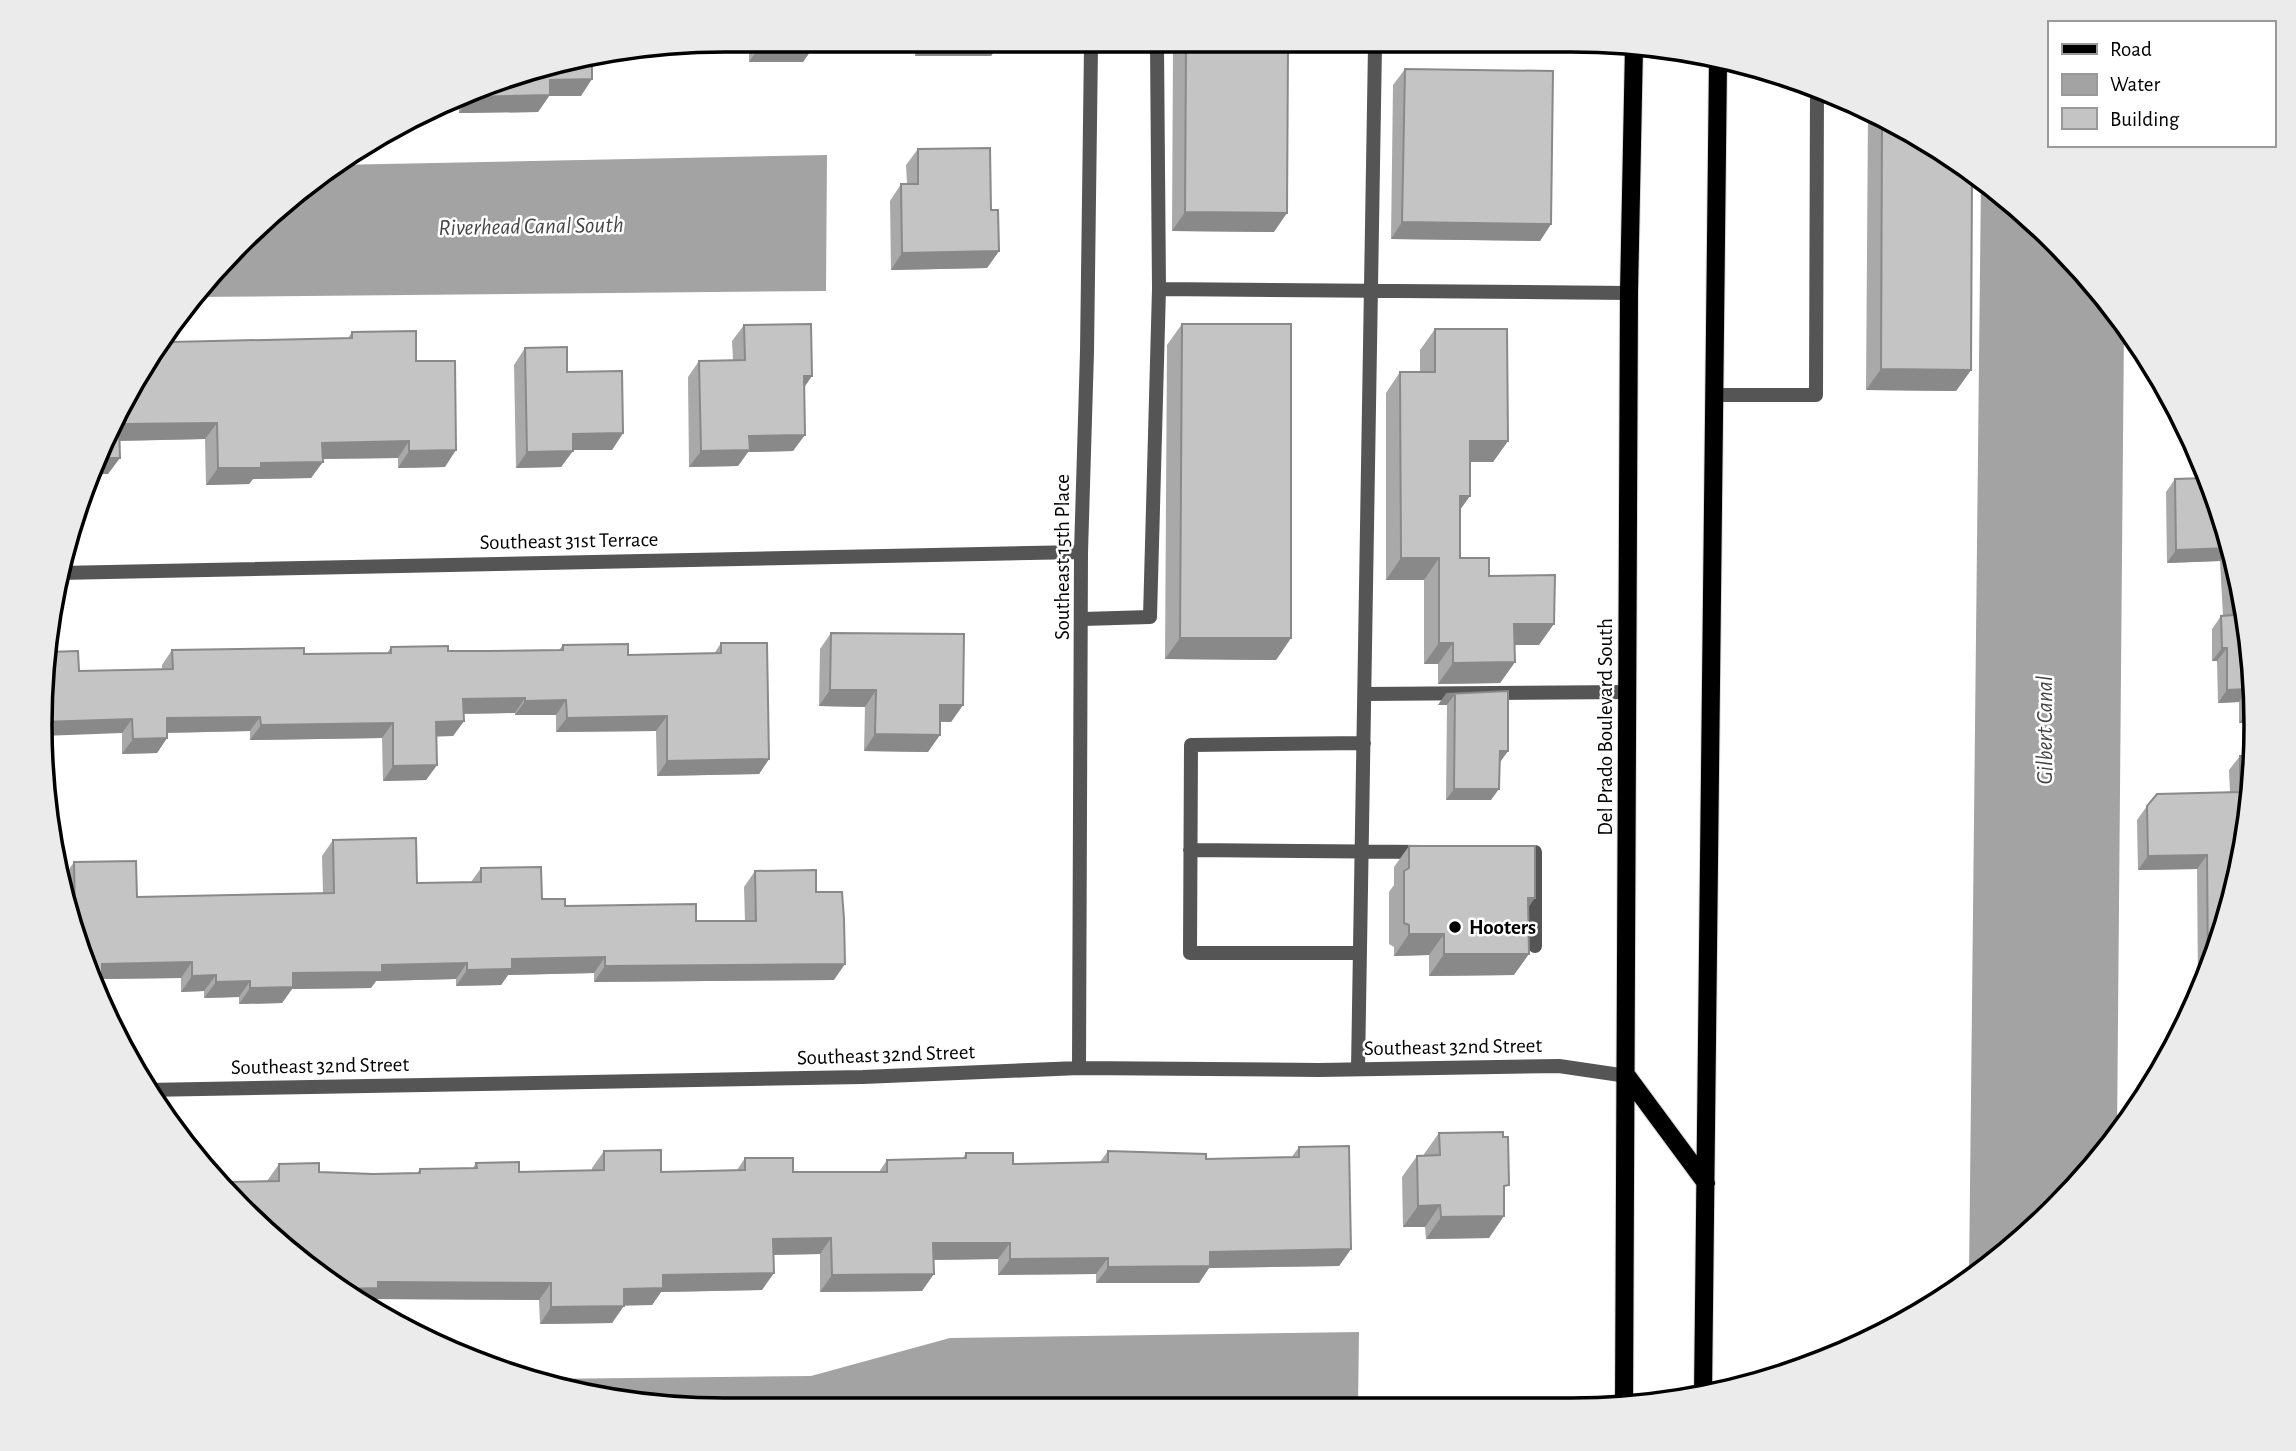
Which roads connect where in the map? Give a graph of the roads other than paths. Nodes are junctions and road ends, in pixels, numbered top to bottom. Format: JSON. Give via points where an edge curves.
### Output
{"nodes":[{"id":1,"x":1091,"y":52,"type":"edge"},
{"id":2,"x":1157,"y":52,"type":"edge"},
{"id":3,"x":1376,"y":52,"type":"edge"},
{"id":4,"x":1634,"y":56,"type":"edge"},
{"id":5,"x":1718,"y":69,"type":"edge"},
{"id":6,"x":1817,"y":100,"type":"edge"},
{"id":7,"x":1159,"y":289,"type":"junction"},
{"id":8,"x":1371,"y":289,"type":"junction"},
{"id":9,"x":1629,"y":293,"type":"junction"},
{"id":10,"x":1714,"y":395,"type":"junction"},
{"id":11,"x":1081,"y":552,"type":"junction"},
{"id":12,"x":70,"y":573,"type":"edge"},
{"id":13,"x":1083,"y":619,"type":"junction"},
{"id":14,"x":1628,"y":692,"type":"junction"},
{"id":15,"x":1365,"y":694,"type":"junction"},
{"id":16,"x":1364,"y":743,"type":"junction"},
{"id":17,"x":1190,"y":850,"type":"junction"},
{"id":18,"x":1363,"y":852,"type":"junction"},
{"id":19,"x":1443,"y":852,"type":"edge"},
{"id":20,"x":1495,"y":852,"type":"edge"},
{"id":21,"x":1535,"y":946,"type":"dead end"},
{"id":22,"x":1360,"y":953,"type":"junction"},
{"id":23,"x":1079,"y":1068,"type":"junction"},
{"id":24,"x":1358,"y":1069,"type":"junction"},
{"id":25,"x":1626,"y":1076,"type":"junction"},
{"id":26,"x":160,"y":1090,"type":"edge"},
{"id":27,"x":1706,"y":1183,"type":"junction"},
{"id":28,"x":1703,"y":1386,"type":"edge"},
{"id":29,"x":1624,"y":1396,"type":"edge"}],
"edges":[{"from":1,"to":11,"type":"street","name":"Southeast 15th Place"},
{"from":2,"to":7,"type":"street"},
{"from":3,"to":8,"type":"street"},
{"from":4,"to":9,"type":"main road","name":"Del Prado Boulevard South"},
{"from":5,"to":10,"type":"main road"},
{"from":6,"to":10,"type":"street","via":[[1816,395]]},
{"from":7,"to":8,"type":"street"},
{"from":7,"to":13,"type":"street","via":[[1150,617]]},
{"from":8,"to":9,"type":"street"},
{"from":8,"to":15,"type":"street"},
{"from":9,"to":14,"type":"main road","name":"Del Prado Boulevard South"},
{"from":10,"to":27,"type":"main road"},
{"from":11,"to":12,"type":"street","name":"Southeast 31st Terrace"},
{"from":11,"to":13,"type":"street","name":"Southeast 15th Place"},
{"from":13,"to":23,"type":"street","name":"Southeast 15th Place"},
{"from":14,"to":15,"type":"street"},
{"from":14,"to":25,"type":"main road","name":"Del Prado Boulevard South"},
{"from":15,"to":16,"type":"street"},
{"from":16,"to":17,"type":"street","via":[[1191,745]]},
{"from":16,"to":18,"type":"street"},
{"from":17,"to":18,"type":"street"},
{"from":17,"to":22,"type":"street","via":[[1190,954]]},
{"from":18,"to":19,"type":"street"},
{"from":18,"to":22,"type":"street"},
{"from":20,"to":21,"type":"street","via":[[1535,852]]},
{"from":22,"to":24,"type":"street"},
{"from":23,"to":24,"type":"street","name":"Southeast 32nd Street"},
{"from":23,"to":26,"type":"street","name":"Southeast 32nd Street","via":[[807,1079]]},
{"from":24,"to":25,"type":"street","name":"Southeast 32nd Street","via":[[1559,1066]]},
{"from":25,"to":27,"type":"main road"},
{"from":25,"to":29,"type":"main road","name":"Del Prado Boulevard South"},
{"from":27,"to":28,"type":"main road"}]}
